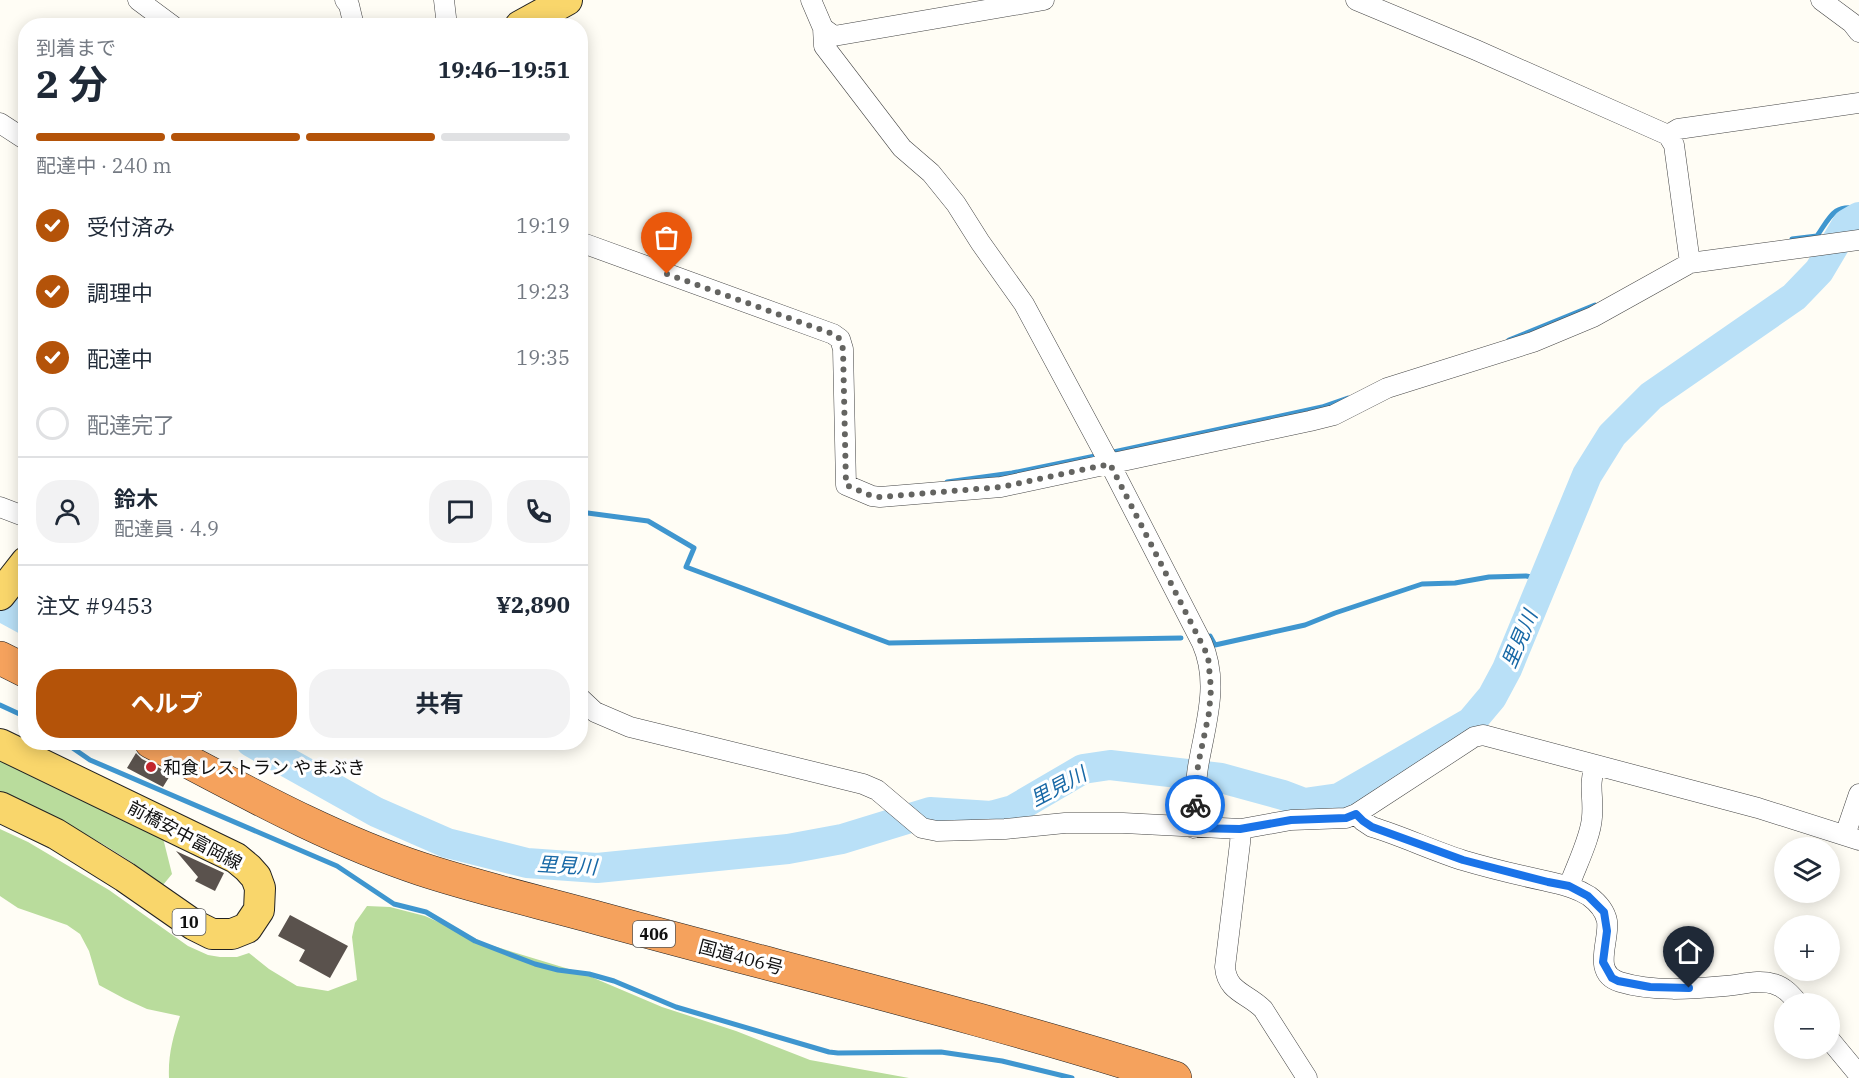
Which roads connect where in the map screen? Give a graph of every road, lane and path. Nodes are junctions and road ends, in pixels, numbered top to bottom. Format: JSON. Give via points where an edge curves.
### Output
{"nodes":[{"id":1,"x":138,"y":0,"type":"edge"},
{"id":2,"x":345,"y":0,"type":"edge"},
{"id":3,"x":444,"y":0,"type":"edge"},
{"id":4,"x":567,"y":0,"type":"edge"},
{"id":5,"x":811,"y":0,"type":"edge"},
{"id":6,"x":1044,"y":0,"type":"edge"},
{"id":7,"x":1356,"y":0,"type":"edge"},
{"id":8,"x":1821,"y":0,"type":"edge"},
{"id":9,"x":162,"y":18,"type":"edge"},
{"id":10,"x":352,"y":18,"type":"edge"},
{"id":11,"x":446,"y":18,"type":"edge"},
{"id":12,"x":534,"y":18,"type":"edge"},
{"id":13,"x":823,"y":28,"type":"junction"},
{"id":14,"x":1859,"y":32,"type":"edge"},
{"id":15,"x":1859,"y":103,"type":"edge"},
{"id":16,"x":0,"y":123,"type":"edge"},
{"id":17,"x":18,"y":135,"type":"edge"},
{"id":18,"x":1668,"y":135,"type":"junction"},
{"id":19,"x":1856,"y":240,"type":"edge"},
{"id":20,"x":588,"y":245,"type":"edge"},
{"id":21,"x":1690,"y":263,"type":"junction"},
{"id":22,"x":1110,"y":464,"type":"junction"},
{"id":23,"x":0,"y":507,"type":"edge"},
{"id":24,"x":18,"y":514,"type":"edge"},
{"id":25,"x":18,"y":572,"type":"edge"},
{"id":26,"x":3,"y":592,"type":"edge"},
{"id":27,"x":0,"y":658,"type":"edge"},
{"id":28,"x":18,"y":667,"type":"edge"},
{"id":29,"x":588,"y":705,"type":"edge"},
{"id":30,"x":0,"y":744,"type":"edge"},
{"id":31,"x":167,"y":750,"type":"edge"},
{"id":32,"x":1595,"y":765,"type":"junction"},
{"id":33,"x":1859,"y":794,"type":"edge"},
{"id":34,"x":0,"y":807,"type":"edge"},
{"id":35,"x":1356,"y":814,"type":"junction"},
{"id":36,"x":1193,"y":828,"type":"junction"},
{"id":37,"x":1240,"y":829,"type":"junction"},
{"id":38,"x":1852,"y":837,"type":"edge"},
{"id":39,"x":1569,"y":886,"type":"junction"},
{"id":40,"x":1787,"y":993,"type":"edge"},
{"id":41,"x":1840,"y":1052,"type":"edge"},
{"id":42,"x":1859,"y":1075,"type":"edge"},
{"id":43,"x":1175,"y":1078,"type":"edge"},
{"id":44,"x":1307,"y":1078,"type":"edge"}],
"edges":[{"from":1,"to":9,"type":"street"},
{"from":2,"to":10,"type":"street"},
{"from":3,"to":11,"type":"street"},
{"from":4,"to":12,"type":"main road"},
{"from":5,"to":13,"type":"street"},
{"from":6,"to":13,"type":"street","via":[[834,36]]},
{"from":7,"to":18,"type":"street"},
{"from":8,"to":14,"type":"street"},
{"from":13,"to":22,"type":"street","via":[[824,46],[902,148],[931,173],[957,204],[1024,304]]},
{"from":15,"to":18,"type":"street","via":[[1678,129]]},
{"from":16,"to":17,"type":"street"},
{"from":18,"to":21,"type":"street","via":[[1674,145]]},
{"from":19,"to":21,"type":"street"},
{"from":20,"to":22,"type":"street","via":[[840,339],[846,485],[872,496],[1001,487]]},
{"from":21,"to":22,"type":"street","via":[[1593,317],[1533,342],[1387,388],[1334,415]]},
{"from":22,"to":36,"type":"street","via":[[1208,656],[1209,713],[1198,765]]},
{"from":23,"to":24,"type":"street"},
{"from":25,"to":26,"type":"main road"},
{"from":27,"to":28,"type":"highway"},
{"from":29,"to":36,"type":"street","via":[[630,728],[863,784],[877,790],[922,828],[1005,829],[1065,823]]},
{"from":30,"to":34,"type":"main road","name":"前橋安中富岡線","number":"10","via":[[236,858],[256,877],[259,910],[247,928],[232,934],[212,934],[56,834]]},
{"from":31,"to":43,"type":"highway","name":"国道406号","number":"406","via":[[312,825],[420,869],[1098,1053]]},
{"from":32,"to":35,"type":"street","via":[[1483,735]]},
{"from":32,"to":38,"type":"street"},
{"from":32,"to":39,"type":"street","via":[[1590,789],[1593,816]]},
{"from":33,"to":38,"type":"street"},
{"from":35,"to":37,"type":"street"},
{"from":35,"to":39,"type":"street","via":[[1372,827],[1463,860]]},
{"from":36,"to":37,"type":"street"},
{"from":37,"to":44,"type":"street","via":[[1226,979],[1263,1008]]},
{"from":39,"to":40,"type":"street","via":[[1588,896],[1604,912],[1607,931],[1603,962],[1618,981],[1673,989],[1765,982],[1778,985]]},
{"from":41,"to":42,"type":"street"}]}
